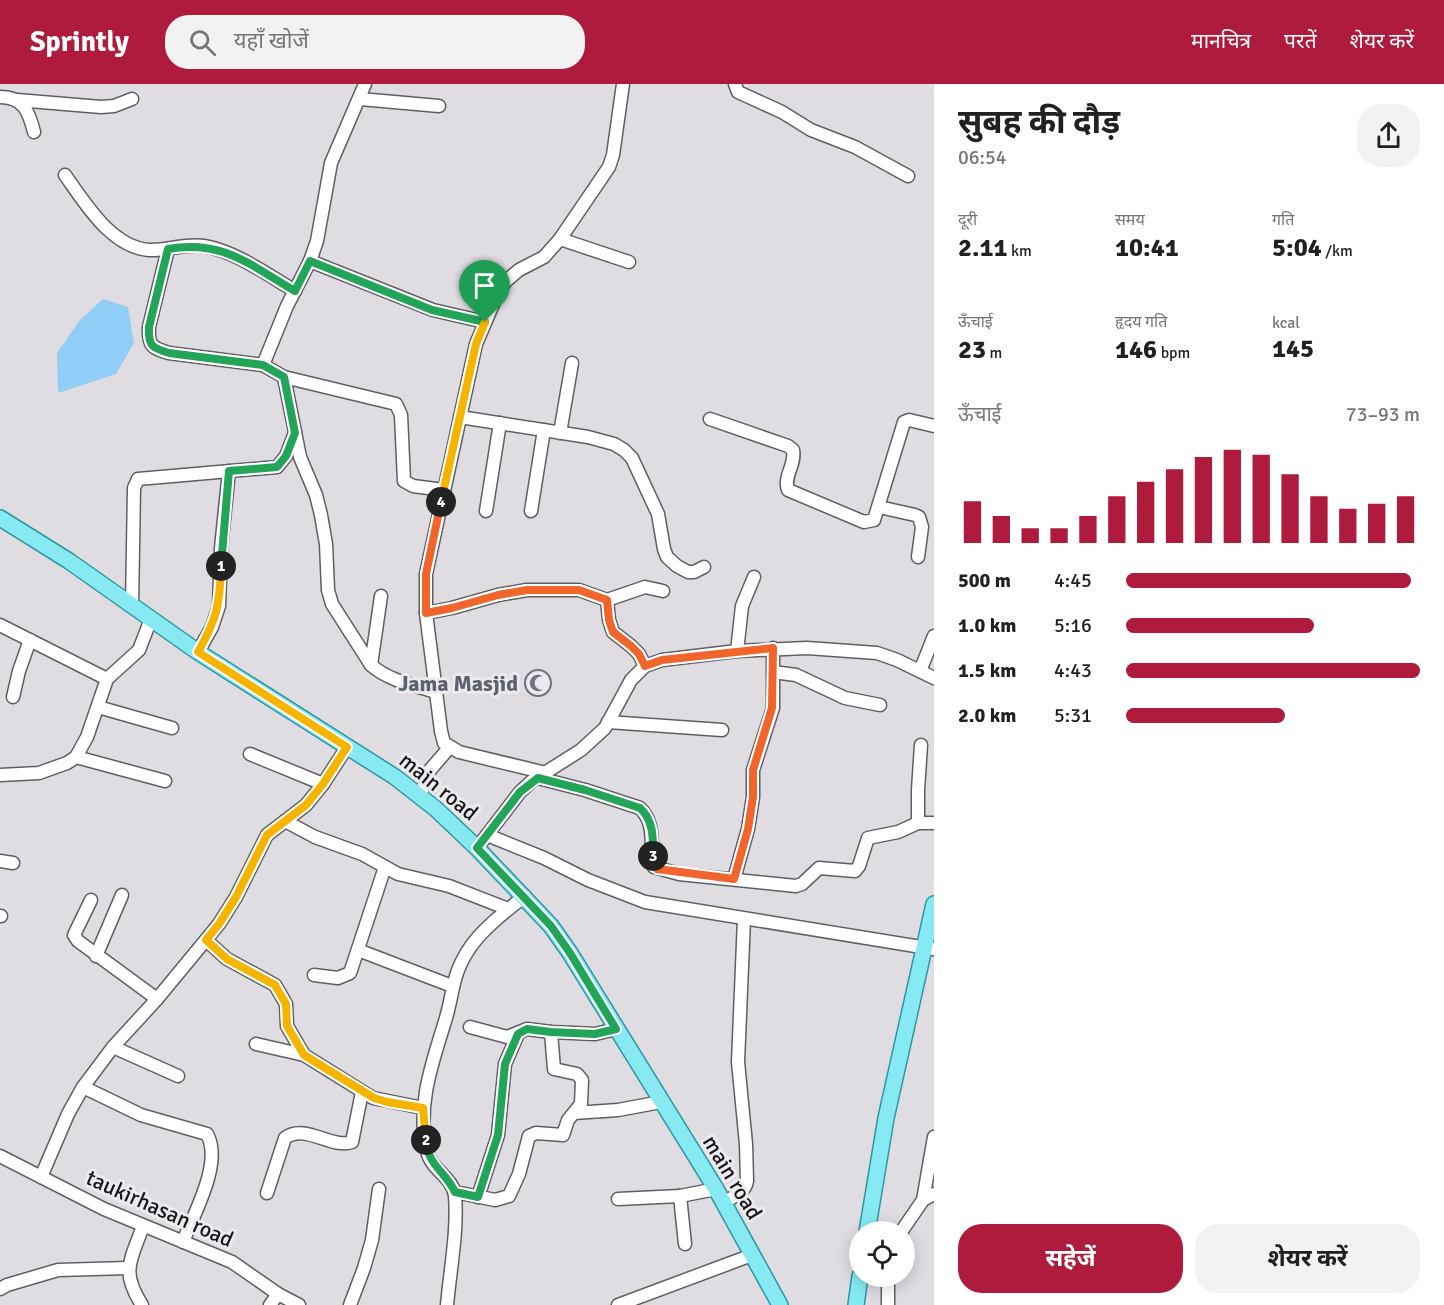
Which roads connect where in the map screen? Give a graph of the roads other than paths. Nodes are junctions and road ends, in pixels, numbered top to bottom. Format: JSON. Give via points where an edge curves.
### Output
{"nodes":[{"id":1,"x":365,"y":84,"type":"edge"},
{"id":2,"x":622,"y":84,"type":"edge"},
{"id":3,"x":735,"y":84,"type":"edge"},
{"id":4,"x":0,"y":97,"type":"edge"},
{"id":5,"x":132,"y":99,"type":"dead end"},
{"id":6,"x":360,"y":99,"type":"junction"},
{"id":7,"x":17,"y":100,"type":"junction"},
{"id":8,"x":439,"y":106,"type":"dead end"},
{"id":9,"x":34,"y":132,"type":"dead end"},
{"id":10,"x":65,"y":175,"type":"dead end"},
{"id":11,"x":908,"y":176,"type":"dead end"},
{"id":12,"x":560,"y":239,"type":"junction"},
{"id":13,"x":168,"y":249,"type":"junction"},
{"id":14,"x":310,"y":261,"type":"junction"},
{"id":15,"x":629,"y":262,"type":"dead end"},
{"id":16,"x":295,"y":291,"type":"junction"},
{"id":17,"x":485,"y":322,"type":"junction"},
{"id":18,"x":572,"y":363,"type":"dead end"},
{"id":19,"x":263,"y":365,"type":"junction"},
{"id":20,"x":284,"y":377,"type":"junction"},
{"id":21,"x":460,"y":417,"type":"junction"},
{"id":22,"x":710,"y":419,"type":"dead end"},
{"id":23,"x":500,"y":423,"type":"junction"},
{"id":24,"x":934,"y":426,"type":"edge"},
{"id":25,"x":544,"y":430,"type":"junction"},
{"id":26,"x":295,"y":433,"type":"junction"},
{"id":27,"x":560,"y":433,"type":"junction"},
{"id":28,"x":229,"y":471,"type":"junction"},
{"id":29,"x":444,"y":490,"type":"junction"},
{"id":30,"x":879,"y":507,"type":"junction"},
{"id":31,"x":486,"y":511,"type":"dead end"},
{"id":32,"x":531,"y":511,"type":"dead end"},
{"id":33,"x":0,"y":518,"type":"edge"},
{"id":34,"x":918,"y":557,"type":"dead end"},
{"id":35,"x":704,"y":567,"type":"dead end"},
{"id":36,"x":754,"y":577,"type":"dead end"},
{"id":37,"x":663,"y":591,"type":"dead end"},
{"id":38,"x":381,"y":596,"type":"dead end"},
{"id":39,"x":607,"y":600,"type":"junction"},
{"id":40,"x":132,"y":606,"type":"junction"},
{"id":41,"x":426,"y":613,"type":"junction"},
{"id":42,"x":150,"y":619,"type":"junction"},
{"id":43,"x":0,"y":625,"type":"edge"},
{"id":44,"x":934,"y":636,"type":"edge"},
{"id":45,"x":30,"y":640,"type":"junction"},
{"id":46,"x":773,"y":648,"type":"junction"},
{"id":47,"x":737,"y":651,"type":"junction"},
{"id":48,"x":198,"y":652,"type":"junction"},
{"id":49,"x":371,"y":665,"type":"junction"},
{"id":50,"x":645,"y":666,"type":"junction"},
{"id":51,"x":920,"y":671,"type":"junction"},
{"id":52,"x":773,"y":672,"type":"junction"},
{"id":53,"x":934,"y":678,"type":"edge"},
{"id":54,"x":107,"y":679,"type":"junction"},
{"id":55,"x":436,"y":692,"type":"junction"},
{"id":56,"x":13,"y":697,"type":"dead end"},
{"id":57,"x":880,"y":705,"type":"dead end"},
{"id":58,"x":98,"y":707,"type":"junction"},
{"id":59,"x":609,"y":722,"type":"junction"},
{"id":60,"x":172,"y":728,"type":"dead end"},
{"id":61,"x":722,"y":730,"type":"dead end"},
{"id":62,"x":921,"y":745,"type":"dead end"},
{"id":63,"x":347,"y":747,"type":"junction"},
{"id":64,"x":449,"y":748,"type":"junction"},
{"id":65,"x":250,"y":754,"type":"dead end"},
{"id":66,"x":76,"y":757,"type":"junction"},
{"id":67,"x":0,"y":775,"type":"edge"},
{"id":68,"x":542,"y":775,"type":"junction"},
{"id":69,"x":165,"y":781,"type":"dead end"},
{"id":70,"x":323,"y":784,"type":"junction"},
{"id":71,"x":420,"y":796,"type":"junction"},
{"id":72,"x":285,"y":820,"type":"junction"},
{"id":73,"x":918,"y":823,"type":"junction"},
{"id":74,"x":934,"y":823,"type":"edge"},
{"id":75,"x":487,"y":835,"type":"junction"},
{"id":76,"x":477,"y":848,"type":"junction"},
{"id":77,"x":0,"y":861,"type":"edge"},
{"id":78,"x":13,"y":863,"type":"dead end"},
{"id":79,"x":385,"y":867,"type":"junction"},
{"id":80,"x":734,"y":879,"type":"junction"},
{"id":81,"x":123,"y":895,"type":"dead end"},
{"id":82,"x":525,"y":896,"type":"junction"},
{"id":83,"x":91,"y":900,"type":"dead end"},
{"id":84,"x":934,"y":904,"type":"edge"},
{"id":85,"x":508,"y":909,"type":"junction"},
{"id":86,"x":744,"y":919,"type":"junction"},
{"id":87,"x":206,"y":940,"type":"junction"},
{"id":88,"x":929,"y":948,"type":"edge"},
{"id":89,"x":358,"y":950,"type":"junction"},
{"id":90,"x":96,"y":956,"type":"junction"},
{"id":91,"x":314,"y":975,"type":"dead end"},
{"id":92,"x":452,"y":986,"type":"junction"},
{"id":93,"x":157,"y":999,"type":"junction"},
{"id":94,"x":470,"y":1027,"type":"dead end"},
{"id":95,"x":616,"y":1029,"type":"junction"},
{"id":96,"x":551,"y":1032,"type":"junction"},
{"id":97,"x":518,"y":1034,"type":"junction"},
{"id":98,"x":256,"y":1044,"type":"dead end"},
{"id":99,"x":113,"y":1047,"type":"junction"},
{"id":100,"x":304,"y":1055,"type":"junction"},
{"id":101,"x":177,"y":1076,"type":"dead end"},
{"id":102,"x":83,"y":1087,"type":"junction"},
{"id":103,"x":362,"y":1092,"type":"junction"},
{"id":104,"x":661,"y":1102,"type":"junction"},
{"id":105,"x":423,"y":1108,"type":"junction"},
{"id":106,"x":574,"y":1113,"type":"junction"},
{"id":107,"x":934,"y":1137,"type":"edge"},
{"id":108,"x":0,"y":1156,"type":"edge"},
{"id":109,"x":41,"y":1177,"type":"junction"},
{"id":110,"x":379,"y":1189,"type":"dead end"},
{"id":111,"x":455,"y":1192,"type":"junction"},
{"id":112,"x":267,"y":1193,"type":"dead end"},
{"id":113,"x":680,"y":1196,"type":"junction"},
{"id":114,"x":720,"y":1196,"type":"junction"},
{"id":115,"x":478,"y":1197,"type":"junction"},
{"id":116,"x":928,"y":1197,"type":"edge"},
{"id":117,"x":618,"y":1199,"type":"dead end"},
{"id":118,"x":869,"y":1221,"type":"edge"},
{"id":119,"x":909,"y":1221,"type":"edge"},
{"id":120,"x":143,"y":1226,"type":"junction"},
{"id":121,"x":183,"y":1242,"type":"junction"},
{"id":122,"x":685,"y":1244,"type":"dead end"},
{"id":123,"x":752,"y":1255,"type":"junction"},
{"id":124,"x":128,"y":1268,"type":"junction"},
{"id":125,"x":858,"y":1287,"type":"edge"},
{"id":126,"x":888,"y":1287,"type":"edge"},
{"id":127,"x":0,"y":1289,"type":"edge"},
{"id":128,"x":274,"y":1300,"type":"edge"},
{"id":129,"x":142,"y":1305,"type":"edge"},
{"id":130,"x":299,"y":1305,"type":"edge"},
{"id":131,"x":350,"y":1305,"type":"edge"},
{"id":132,"x":447,"y":1305,"type":"edge"},
{"id":133,"x":618,"y":1305,"type":"edge"},
{"id":134,"x":780,"y":1305,"type":"edge"},
{"id":135,"x":856,"y":1305,"type":"edge"},
{"id":136,"x":888,"y":1305,"type":"edge"}],
"edges":[{"from":1,"to":6,"type":"street"},
{"from":2,"to":12,"type":"street","via":[[609,167]]},
{"from":3,"to":11,"type":"street","via":[[738,92]]},
{"from":4,"to":7,"type":"street"},
{"from":5,"to":7,"type":"street","via":[[100,107]]},
{"from":6,"to":8,"type":"street"},
{"from":6,"to":14,"type":"street","via":[[331,164]]},
{"from":7,"to":9,"type":"street","via":[[29,113]]},
{"from":10,"to":13,"type":"street","via":[[114,235],[139,248]]},
{"from":12,"to":15,"type":"street"},
{"from":12,"to":17,"type":"street","via":[[544,257],[506,281]]},
{"from":13,"to":16,"type":"street","via":[[188,245],[220,250]]},
{"from":13,"to":19,"type":"street","via":[[149,327],[151,345],[169,353]]},
{"from":14,"to":16,"type":"street"},
{"from":14,"to":17,"type":"street","via":[[432,310]]},
{"from":16,"to":19,"type":"street"},
{"from":17,"to":21,"type":"street","via":[[476,344]]},
{"from":18,"to":27,"type":"street"},
{"from":19,"to":20,"type":"street"},
{"from":20,"to":26,"type":"street"},
{"from":20,"to":29,"type":"street","via":[[396,404],[401,415],[404,481]]},
{"from":21,"to":23,"type":"street"},
{"from":21,"to":29,"type":"street"},
{"from":22,"to":30,"type":"street","via":[[793,450],[785,482],[793,493],[864,522],[874,520]]},
{"from":23,"to":25,"type":"street"},
{"from":23,"to":31,"type":"street"},
{"from":24,"to":30,"type":"street","via":[[904,422]]},
{"from":25,"to":27,"type":"street"},
{"from":25,"to":32,"type":"street"},
{"from":26,"to":28,"type":"street","via":[[277,467]]},
{"from":26,"to":49,"type":"street","via":[[321,514],[332,604]]},
{"from":27,"to":35,"type":"street","via":[[614,444],[624,450],[632,458],[658,514],[667,558],[688,572]]},
{"from":28,"to":40,"type":"street","via":[[138,479],[134,488]]},
{"from":28,"to":48,"type":"street","via":[[219,606]]},
{"from":29,"to":41,"type":"street","via":[[426,574]]},
{"from":30,"to":34,"type":"street","via":[[919,517],[922,527]]},
{"from":33,"to":40,"type":"main road","name":"main road"},
{"from":36,"to":47,"type":"street","via":[[742,606]]},
{"from":37,"to":39,"type":"street","via":[[645,588]]},
{"from":38,"to":49,"type":"street"},
{"from":39,"to":41,"type":"street","via":[[579,590],[527,590]]},
{"from":39,"to":50,"type":"street","via":[[613,632],[639,654]]},
{"from":40,"to":42,"type":"main road","name":"main road"},
{"from":41,"to":55,"type":"street"},
{"from":42,"to":48,"type":"main road","name":"main road"},
{"from":42,"to":54,"type":"street","via":[[139,650]]},
{"from":43,"to":45,"type":"street"},
{"from":44,"to":51,"type":"street"},
{"from":45,"to":54,"type":"street"},
{"from":45,"to":56,"type":"street"},
{"from":46,"to":47,"type":"street"},
{"from":46,"to":51,"type":"street","via":[[877,653]]},
{"from":46,"to":52,"type":"street"},
{"from":47,"to":50,"type":"street","via":[[662,660]]},
{"from":48,"to":63,"type":"main road","name":"main road"},
{"from":49,"to":55,"type":"street","via":[[390,678]]},
{"from":50,"to":59,"type":"street","via":[[631,680]]},
{"from":51,"to":53,"type":"street"},
{"from":52,"to":57,"type":"street","via":[[807,679],[835,694]]},
{"from":52,"to":80,"type":"street","via":[[772,708],[753,770],[748,829]]},
{"from":54,"to":58,"type":"street"},
{"from":55,"to":64,"type":"street","via":[[441,731]]},
{"from":58,"to":60,"type":"street"},
{"from":58,"to":66,"type":"street"},
{"from":59,"to":61,"type":"street"},
{"from":59,"to":68,"type":"street","via":[[582,750]]},
{"from":62,"to":73,"type":"street"},
{"from":63,"to":70,"type":"street"},
{"from":63,"to":71,"type":"main road","name":"main road"},
{"from":64,"to":68,"type":"street"},
{"from":64,"to":71,"type":"street","via":[[430,770]]},
{"from":65,"to":70,"type":"street"},
{"from":66,"to":67,"type":"street","via":[[39,773]]},
{"from":66,"to":69,"type":"street"},
{"from":68,"to":75,"type":"street","via":[[520,792]]},
{"from":68,"to":80,"type":"street","via":[[640,808],[647,814],[652,831],[653,864],[657,869]]},
{"from":70,"to":72,"type":"street","via":[[306,805]]},
{"from":71,"to":76,"type":"main road","name":"main road"},
{"from":72,"to":79,"type":"street"},
{"from":72,"to":87,"type":"street","via":[[267,835],[236,897]]},
{"from":73,"to":74,"type":"street"},
{"from":73,"to":80,"type":"street","via":[[868,838],[855,871],[819,868],[796,886]]},
{"from":75,"to":76,"type":"street"},
{"from":75,"to":86,"type":"street","via":[[645,902]]},
{"from":76,"to":82,"type":"main road","name":"main road"},
{"from":77,"to":78,"type":"street"},
{"from":79,"to":85,"type":"street"},
{"from":79,"to":89,"type":"street"},
{"from":81,"to":90,"type":"street"},
{"from":82,"to":85,"type":"street"},
{"from":82,"to":95,"type":"main road","name":"main road","via":[[570,953]]},
{"from":83,"to":90,"type":"street","via":[[74,935]]},
{"from":84,"to":88,"type":"main road"},
{"from":85,"to":92,"type":"street","via":[[471,946]]},
{"from":86,"to":88,"type":"street"},
{"from":86,"to":114,"type":"street","via":[[738,1062],[747,1181],[741,1192]]},
{"from":87,"to":93,"type":"street"},
{"from":87,"to":100,"type":"street","via":[[227,959],[275,985],[286,1004],[287,1026]]},
{"from":88,"to":118,"type":"main road","via":[[886,1118]]},
{"from":89,"to":91,"type":"street","via":[[350,973],[345,976]]},
{"from":89,"to":92,"type":"street"},
{"from":90,"to":93,"type":"street"},
{"from":92,"to":105,"type":"street"},
{"from":93,"to":99,"type":"street"},
{"from":94,"to":97,"type":"street","via":[[507,1036]]},
{"from":95,"to":96,"type":"street","via":[[595,1034]]},
{"from":95,"to":104,"type":"main road","name":"main road"},
{"from":96,"to":97,"type":"street","via":[[527,1029]]},
{"from":96,"to":106,"type":"street","via":[[554,1069],[577,1074],[582,1080],[581,1104]]},
{"from":97,"to":115,"type":"street","via":[[505,1064],[498,1135]]},
{"from":98,"to":100,"type":"street"},
{"from":99,"to":101,"type":"street"},
{"from":99,"to":102,"type":"street"},
{"from":100,"to":103,"type":"street"},
{"from":102,"to":109,"type":"street"},
{"from":102,"to":121,"type":"street","via":[[141,1115],[207,1134],[213,1157]]},
{"from":103,"to":105,"type":"street","via":[[387,1102]]},
{"from":103,"to":112,"type":"street","via":[[352,1142],[289,1135]]},
{"from":104,"to":106,"type":"street"},
{"from":104,"to":114,"type":"main road","name":"main road"},
{"from":105,"to":111,"type":"street","via":[[429,1158]]},
{"from":106,"to":115,"type":"street","via":[[563,1135],[529,1136],[509,1196],[495,1200]]},
{"from":107,"to":116,"type":"street"},
{"from":108,"to":109,"type":"street","name":"taukirhasan road"},
{"from":109,"to":120,"type":"street","name":"taukirhasan road"},
{"from":110,"to":131,"type":"street","via":[[372,1240]]},
{"from":111,"to":115,"type":"street"},
{"from":111,"to":132,"type":"street"},
{"from":113,"to":114,"type":"street"},
{"from":113,"to":117,"type":"street"},
{"from":113,"to":122,"type":"street"},
{"from":114,"to":123,"type":"main road","name":"main road"},
{"from":116,"to":119,"type":"street"},
{"from":120,"to":121,"type":"street","name":"taukirhasan road"},
{"from":120,"to":124,"type":"street"},
{"from":121,"to":128,"type":"street","name":"taukirhasan road","via":[[232,1262]]},
{"from":123,"to":133,"type":"street"},
{"from":123,"to":134,"type":"main road","name":"main road"},
{"from":124,"to":127,"type":"street","via":[[58,1270]]},
{"from":124,"to":129,"type":"street","via":[[132,1290]]},
{"from":125,"to":135,"type":"main road"},
{"from":126,"to":136,"type":"street"},
{"from":128,"to":130,"type":"street","name":"taukirhasan road"}]}
